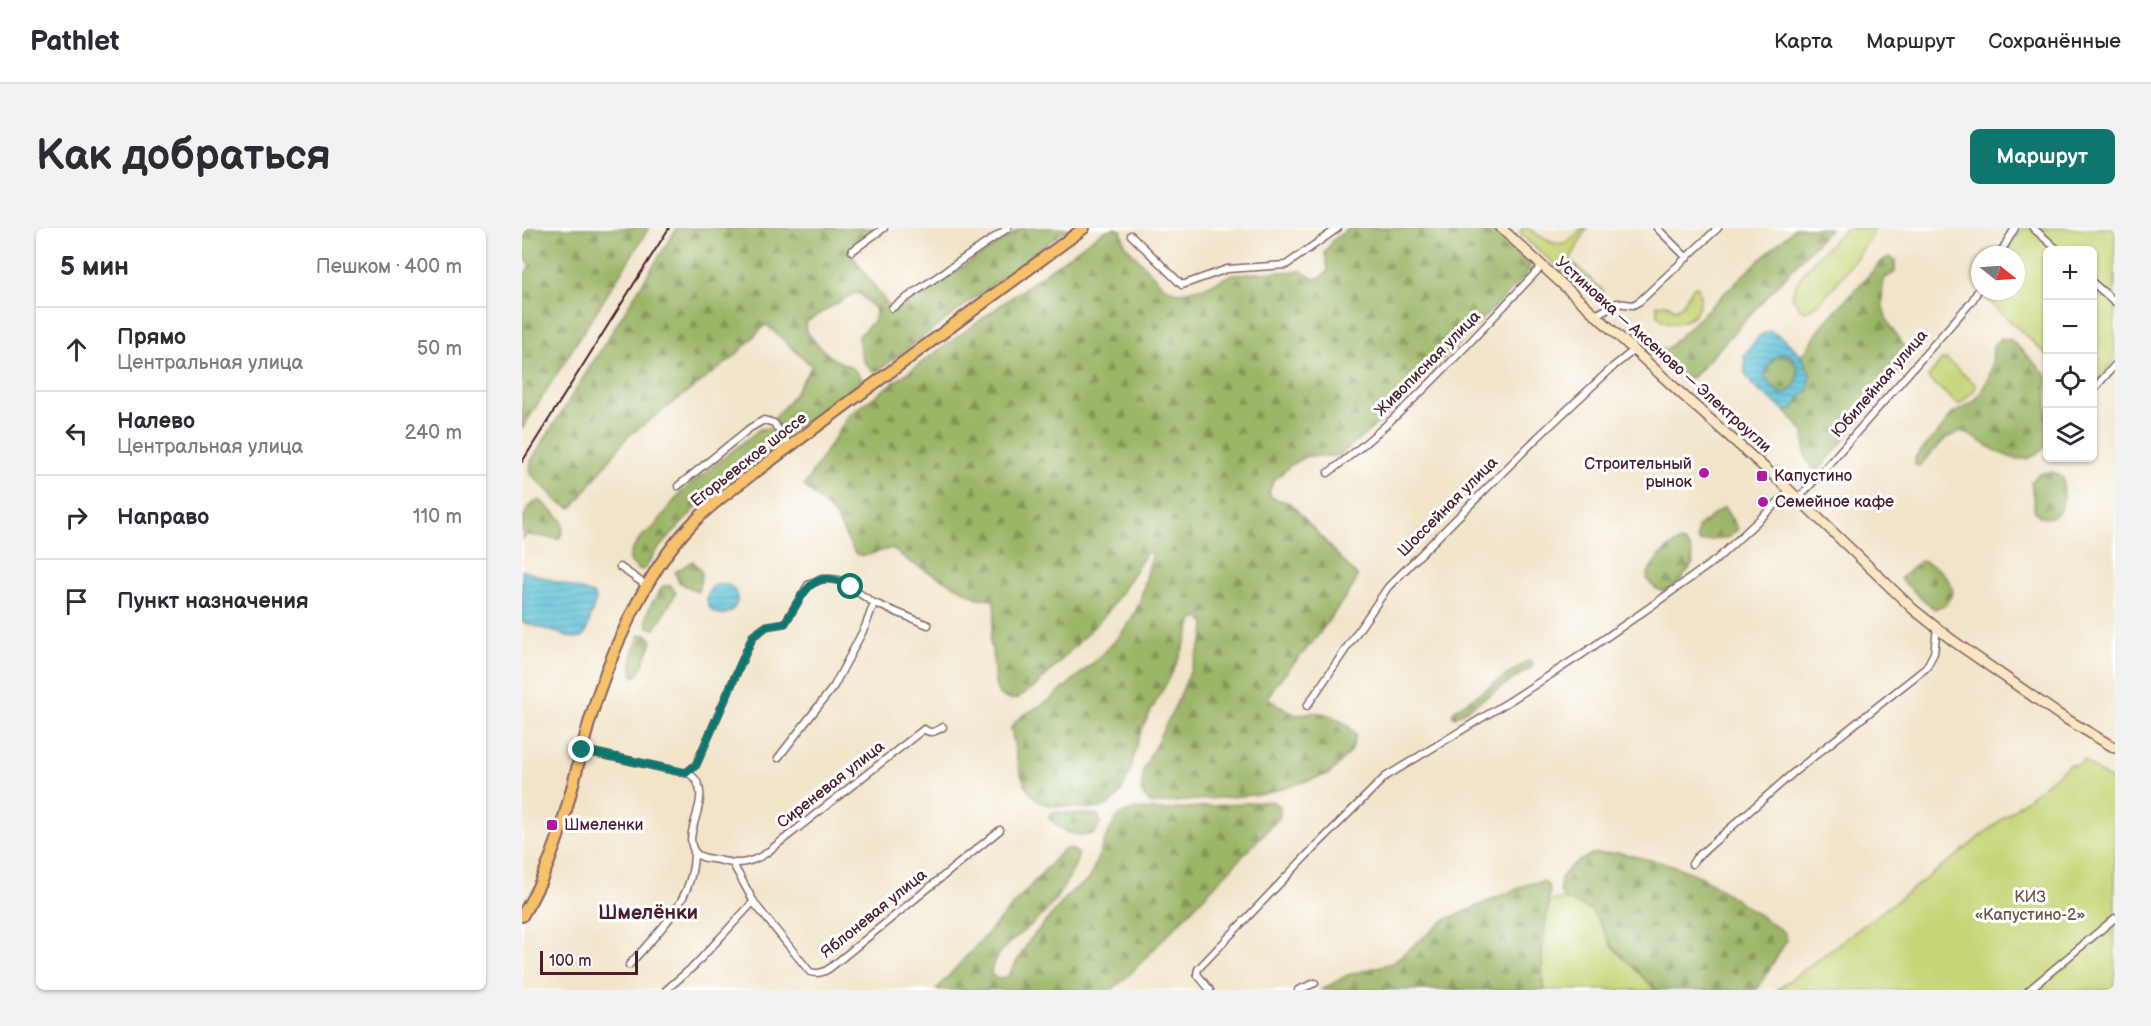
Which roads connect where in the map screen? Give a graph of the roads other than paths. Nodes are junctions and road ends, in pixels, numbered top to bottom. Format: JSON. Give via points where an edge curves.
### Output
{"nodes":[{"id":1,"x":884,"y":228,"type":"edge"},
{"id":2,"x":1008,"y":228,"type":"edge"},
{"id":3,"x":1084,"y":228,"type":"edge"},
{"id":4,"x":1338,"y":228,"type":"edge"},
{"id":5,"x":1501,"y":228,"type":"edge"},
{"id":6,"x":1657,"y":228,"type":"edge"},
{"id":7,"x":1718,"y":228,"type":"edge"},
{"id":8,"x":2015,"y":228,"type":"edge"},
{"id":9,"x":2033,"y":228,"type":"edge"},
{"id":10,"x":1131,"y":235,"type":"dead end"},
{"id":11,"x":2004,"y":246,"type":"edge"},
{"id":12,"x":2053,"y":246,"type":"edge"},
{"id":13,"x":852,"y":251,"type":"dead end"},
{"id":14,"x":1687,"y":258,"type":"junction"},
{"id":15,"x":1542,"y":266,"type":"junction"},
{"id":16,"x":2097,"y":286,"type":"edge"},
{"id":17,"x":1973,"y":300,"type":"edge"},
{"id":18,"x":2115,"y":302,"type":"edge"},
{"id":19,"x":892,"y":308,"type":"dead end"},
{"id":20,"x":1596,"y":315,"type":"junction"},
{"id":21,"x":1634,"y":350,"type":"junction"},
{"id":22,"x":2115,"y":365,"type":"edge"},
{"id":23,"x":2097,"y":385,"type":"edge"},
{"id":24,"x":790,"y":447,"type":"junction"},
{"id":25,"x":1328,"y":473,"type":"dead end"},
{"id":26,"x":678,"y":486,"type":"dead end"},
{"id":27,"x":1790,"y":491,"type":"junction"},
{"id":28,"x":1798,"y":499,"type":"junction"},
{"id":29,"x":620,"y":567,"type":"dead end"},
{"id":30,"x":647,"y":586,"type":"junction"},
{"id":31,"x":874,"y":603,"type":"junction"},
{"id":32,"x":928,"y":625,"type":"dead end"},
{"id":33,"x":1937,"y":628,"type":"junction"},
{"id":34,"x":1307,"y":706,"type":"dead end"},
{"id":35,"x":943,"y":727,"type":"dead end"},
{"id":36,"x":2115,"y":748,"type":"edge"},
{"id":37,"x":582,"y":750,"type":"junction"},
{"id":38,"x":778,"y":758,"type":"dead end"},
{"id":39,"x":686,"y":773,"type":"junction"},
{"id":40,"x":1000,"y":830,"type":"dead end"},
{"id":41,"x":694,"y":851,"type":"junction"},
{"id":42,"x":733,"y":864,"type":"junction"},
{"id":43,"x":1692,"y":864,"type":"dead end"},
{"id":44,"x":754,"y":901,"type":"junction"},
{"id":45,"x":522,"y":916,"type":"edge"},
{"id":46,"x":2115,"y":918,"type":"edge"},
{"id":47,"x":629,"y":965,"type":"dead end"},
{"id":48,"x":1315,"y":983,"type":"dead end"},
{"id":49,"x":666,"y":990,"type":"edge"},
{"id":50,"x":1209,"y":990,"type":"edge"},
{"id":51,"x":1298,"y":990,"type":"edge"},
{"id":52,"x":2028,"y":990,"type":"edge"}],
"edges":[{"from":1,"to":13,"type":"street"},
{"from":2,"to":19,"type":"street"},
{"from":3,"to":24,"type":"main road","name":"Егорьевское шоссе"},
{"from":4,"to":10,"type":"street","via":[[1286,265],[1227,269],[1182,285]]},
{"from":5,"to":15,"type":"main road","name":"Устиновка — Аксеново — Электроугли"},
{"from":6,"to":14,"type":"street"},
{"from":7,"to":14,"type":"street"},
{"from":8,"to":11,"type":"street"},
{"from":9,"to":12,"type":"street"},
{"from":14,"to":20,"type":"street","via":[[1640,302],[1617,303]]},
{"from":15,"to":20,"type":"main road","name":"Устиновка — Аксеново — Электроугли"},
{"from":15,"to":25,"type":"street","name":"Живописная улица","via":[[1423,391],[1363,447]]},
{"from":16,"to":18,"type":"street"},
{"from":17,"to":28,"type":"street","name":"Юбилейная улица"},
{"from":20,"to":21,"type":"main road","name":"Устиновка — Аксеново — Электроугли"},
{"from":21,"to":27,"type":"main road","name":"Устиновка — Аксеново — Электроугли"},
{"from":21,"to":34,"type":"street","name":"Шоссейная улица","via":[[1538,437],[1388,587]]},
{"from":22,"to":23,"type":"street"},
{"from":24,"to":26,"type":"street","via":[[774,423],[764,420]]},
{"from":24,"to":30,"type":"main road","name":"Егорьевское шоссе","via":[[691,525],[675,542]]},
{"from":27,"to":28,"type":"main road","name":"Устиновка — Аксеново — Электроугли"},
{"from":27,"to":50,"type":"street","via":[[1717,559],[1650,607],[1562,668],[1385,777],[1198,969],[1197,974]]},
{"from":28,"to":33,"type":"main road","name":"Устиновка — Аксеново — Электроугли"},
{"from":29,"to":30,"type":"street"},
{"from":30,"to":37,"type":"main road","name":"Егорьевское шоссе","via":[[602,684]]},
{"from":31,"to":32,"type":"street"},
{"from":31,"to":38,"type":"street","via":[[834,686]]},
{"from":31,"to":39,"type":"street","via":[[839,580],[822,579],[808,585],[785,623],[767,626],[753,636],[696,765]]},
{"from":33,"to":36,"type":"main road","name":"Устиновка — Аксеново — Электроугли","via":[[2058,714]]},
{"from":33,"to":43,"type":"street","via":[[1934,653],[1926,668],[1793,773]]},
{"from":35,"to":42,"type":"street","name":"Сиреневая улица","via":[[933,733],[924,729],[765,854]]},
{"from":37,"to":39,"type":"street"},
{"from":37,"to":45,"type":"main road","name":"Егорьевское шоссе","via":[[552,857]]},
{"from":39,"to":41,"type":"street","via":[[695,778],[701,800],[693,835]]},
{"from":40,"to":44,"type":"street","name":"Яблоневая улица","via":[[823,973],[810,972]]},
{"from":41,"to":42,"type":"street","via":[[702,857]]},
{"from":41,"to":47,"type":"street","via":[[694,868],[681,904]]},
{"from":42,"to":44,"type":"street","name":"Яблоневая улица"},
{"from":44,"to":49,"type":"street","via":[[703,957]]},
{"from":46,"to":52,"type":"street"},
{"from":48,"to":51,"type":"street"}]}
